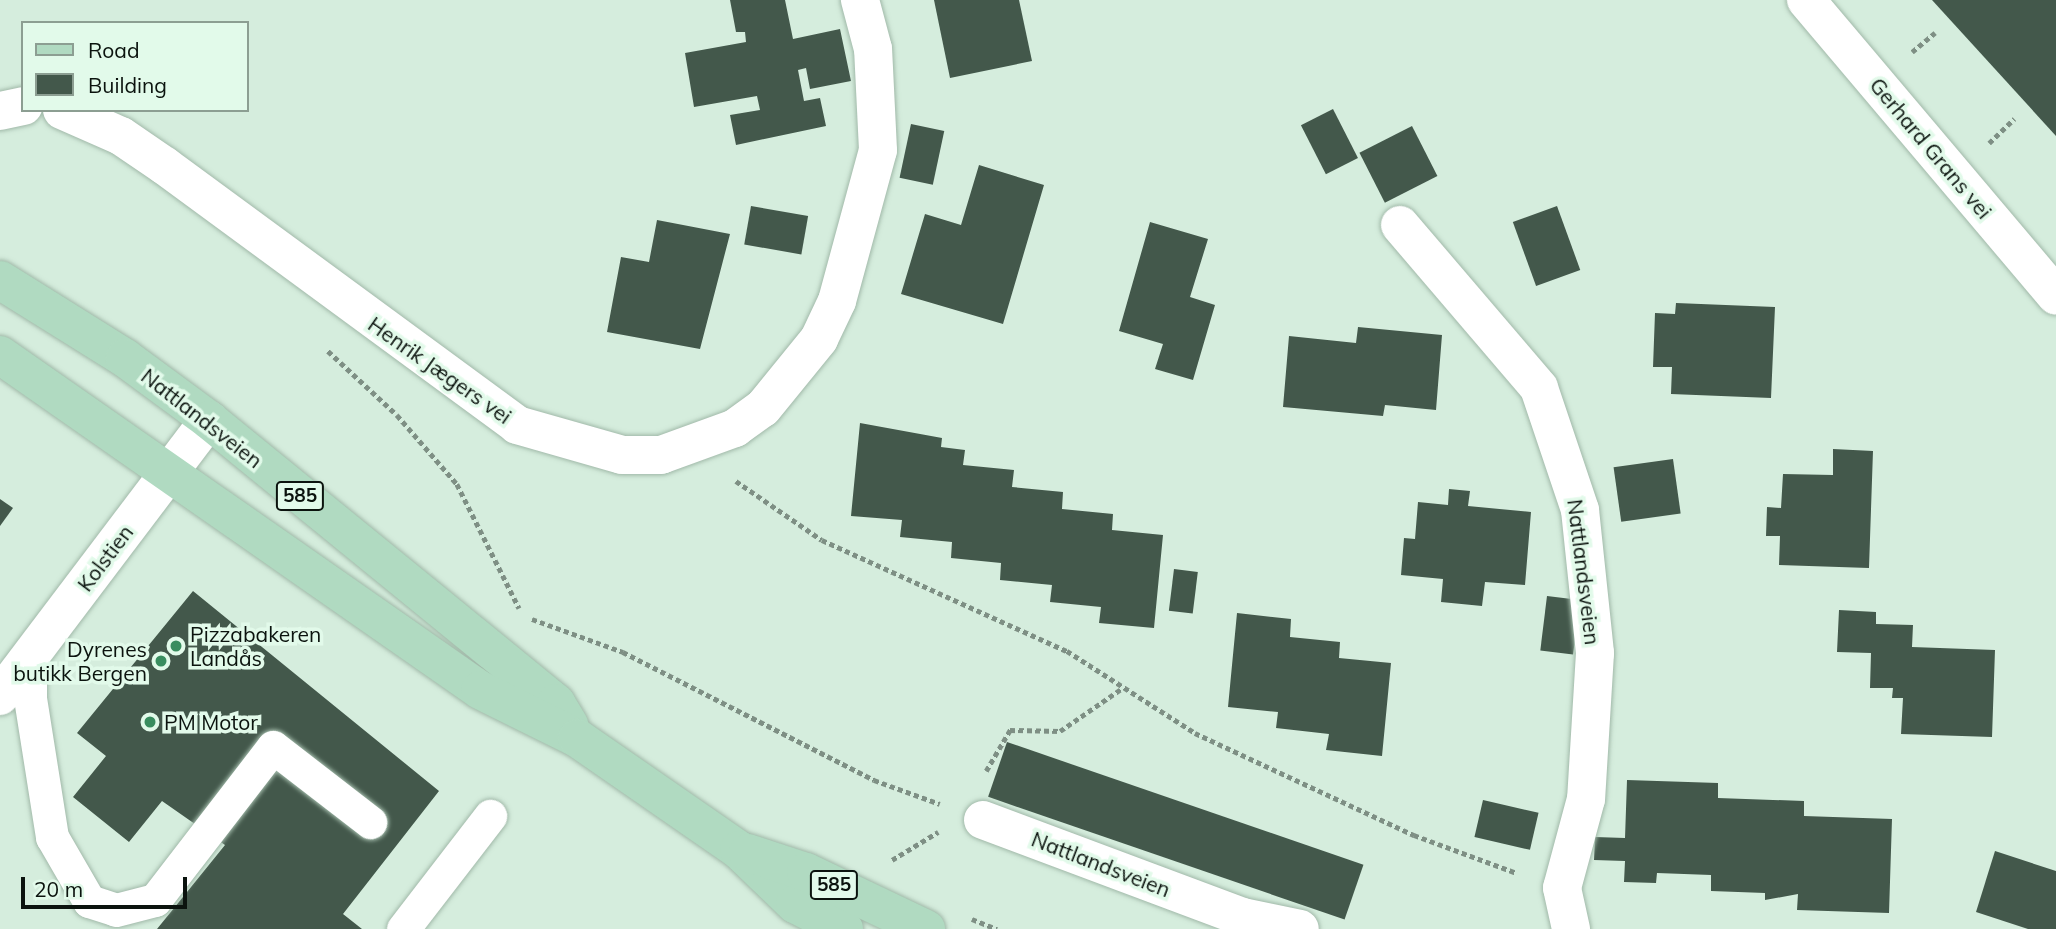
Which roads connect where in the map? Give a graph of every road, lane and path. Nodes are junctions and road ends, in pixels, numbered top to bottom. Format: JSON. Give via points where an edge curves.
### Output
{"nodes":[{"id":1,"x":860,"y":0,"type":"edge"},
{"id":2,"x":1806,"y":0,"type":"edge"},
{"id":3,"x":21,"y":106,"type":"edge"},
{"id":4,"x":0,"y":111,"type":"edge"},
{"id":5,"x":67,"y":112,"type":"edge"},
{"id":6,"x":1400,"y":225,"type":"dead end"},
{"id":7,"x":0,"y":280,"type":"edge"},
{"id":8,"x":2056,"y":296,"type":"edge"},
{"id":9,"x":323,"y":346,"type":"dead end"},
{"id":10,"x":0,"y":355,"type":"edge"},
{"id":11,"x":209,"y":420,"type":"junction"},
{"id":12,"x":687,"y":446,"type":"junction"},
{"id":13,"x":170,"y":472,"type":"junction"},
{"id":14,"x":30,"y":656,"type":"junction"},
{"id":15,"x":1121,"y":689,"type":"junction"},
{"id":16,"x":0,"y":696,"type":"edge"},
{"id":17,"x":578,"y":738,"type":"junction"},
{"id":18,"x":489,"y":816,"type":"dead end"},
{"id":19,"x":983,"y":820,"type":"junction"},
{"id":20,"x":370,"y":822,"type":"dead end"},
{"id":21,"x":739,"y":850,"type":"junction"},
{"id":22,"x":887,"y":863,"type":"dead end"},
{"id":23,"x":1523,"y":876,"type":"dead end"},
{"id":24,"x":92,"y":915,"type":"edge"},
{"id":25,"x":402,"y":929,"type":"edge"},
{"id":26,"x":844,"y":929,"type":"edge"},
{"id":27,"x":926,"y":929,"type":"edge"},
{"id":28,"x":1300,"y":929,"type":"edge"},
{"id":29,"x":1571,"y":929,"type":"edge"}],
"edges":[{"from":1,"to":12,"type":"street","name":"Henrik Jægers vei","via":[[873,49],[878,150],[837,300],[819,339],[763,408],[735,428]]},
{"from":2,"to":8,"type":"street","name":"Gerhard Grans vei"},
{"from":3,"to":4,"type":"street"},
{"from":5,"to":12,"type":"street","name":"Henrik Jægers vei","via":[[121,136],[165,166],[517,425],[622,456],[662,456]]},
{"from":6,"to":29,"type":"street","name":"Nattlandsveien","via":[[1539,388],[1580,510],[1595,653],[1586,799],[1562,888]]},
{"from":7,"to":11,"type":"main road","name":"Nattlandsveien","number":"585","via":[[125,358]]},
{"from":9,"to":19,"type":"path","via":[[397,415],[457,484],[523,617],[551,622],[623,652],[874,780]]},
{"from":10,"to":13,"type":"main road","name":"Nattlandsveien","number":"585"},
{"from":11,"to":13,"type":"street","name":"Kolstien"},
{"from":11,"to":17,"type":"main road","name":"Nattlandsveien","number":"585","via":[[555,703]]},
{"from":12,"to":15,"type":"path","via":[[821,540],[1067,651]]},
{"from":13,"to":14,"type":"street","name":"Kolstien"},
{"from":13,"to":17,"type":"main road","name":"Nattlandsveien","number":"585","via":[[480,690]]},
{"from":14,"to":16,"type":"street","name":"Kolstien"},
{"from":14,"to":24,"type":"lane","via":[[30,698],[52,837]]},
{"from":15,"to":19,"type":"path","via":[[1060,731],[1010,730],[983,775]]},
{"from":15,"to":23,"type":"path","via":[[1195,733]]},
{"from":17,"to":21,"type":"main road","name":"Nattlandsveien","number":"585"},
{"from":18,"to":25,"type":"lane"},
{"from":19,"to":22,"type":"path","via":[[926,836]]},
{"from":19,"to":28,"type":"street","name":"Nattlandsveien","via":[[1243,917]]},
{"from":20,"to":24,"type":"lane","via":[[273,747],[155,900]]},
{"from":21,"to":26,"type":"main road","name":"Nattlandsveien","number":"585","via":[[795,904]]},
{"from":21,"to":27,"type":"main road","name":"Nattlandsveien","number":"585","via":[[806,872]]}]}
